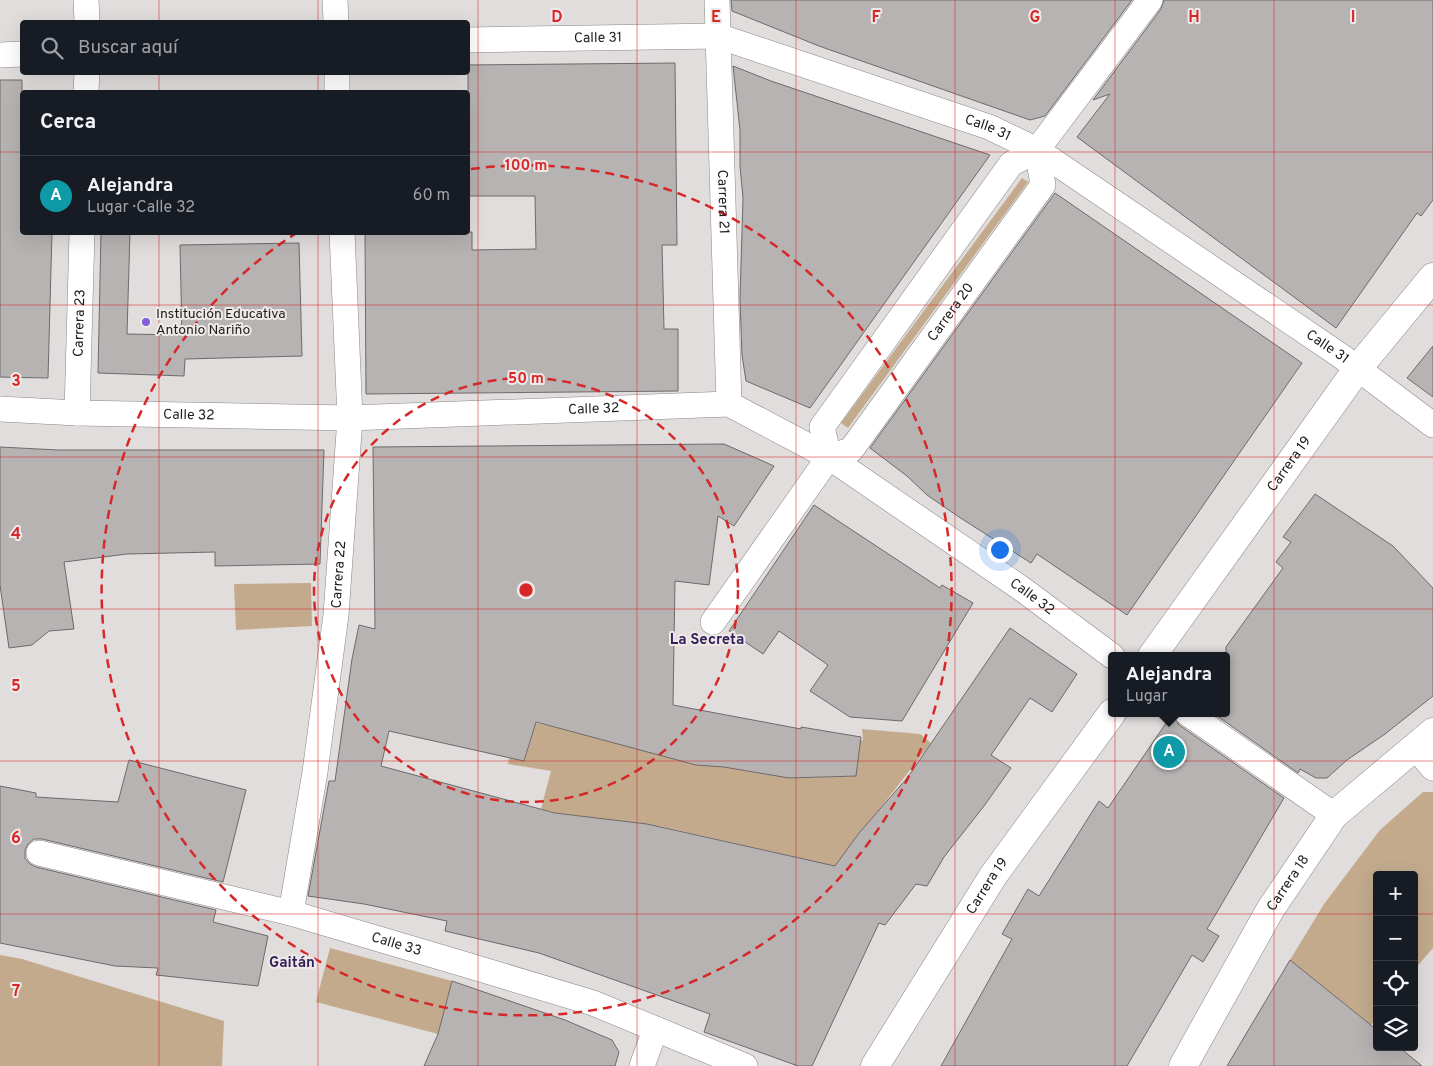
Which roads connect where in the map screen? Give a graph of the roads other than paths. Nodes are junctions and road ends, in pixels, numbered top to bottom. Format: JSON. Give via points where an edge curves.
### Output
{"nodes":[{"id":1,"x":86,"y":0,"type":"edge"},
{"id":2,"x":335,"y":0,"type":"edge"},
{"id":3,"x":717,"y":0,"type":"edge"},
{"id":4,"x":1150,"y":0,"type":"edge"},
{"id":5,"x":87,"y":20,"type":"edge"},
{"id":6,"x":336,"y":20,"type":"edge"},
{"id":7,"x":718,"y":36,"type":"junction"},
{"id":8,"x":470,"y":40,"type":"edge"},
{"id":9,"x":0,"y":54,"type":"edge"},
{"id":10,"x":20,"y":54,"type":"edge"},
{"id":11,"x":86,"y":75,"type":"edge"},
{"id":12,"x":337,"y":75,"type":"edge"},
{"id":13,"x":86,"y":90,"type":"edge"},
{"id":14,"x":337,"y":90,"type":"edge"},
{"id":15,"x":1037,"y":150,"type":"junction"},
{"id":16,"x":82,"y":235,"type":"edge"},
{"id":17,"x":342,"y":235,"type":"edge"},
{"id":18,"x":1433,"y":277,"type":"edge"},
{"id":19,"x":1358,"y":368,"type":"junction"},
{"id":20,"x":729,"y":404,"type":"junction"},
{"id":21,"x":0,"y":408,"type":"edge"},
{"id":22,"x":77,"y":412,"type":"junction"},
{"id":23,"x":350,"y":418,"type":"junction"},
{"id":24,"x":1433,"y":425,"type":"edge"},
{"id":25,"x":829,"y":457,"type":"junction"},
{"id":26,"x":713,"y":622,"type":"dead end"},
{"id":27,"x":1155,"y":652,"type":"edge"},
{"id":28,"x":1108,"y":653,"type":"edge"},
{"id":29,"x":1108,"y":717,"type":"edge"},
{"id":30,"x":1193,"y":717,"type":"edge"},
{"id":31,"x":1424,"y":739,"type":"edge"},
{"id":32,"x":1433,"y":768,"type":"edge"},
{"id":33,"x":1334,"y":815,"type":"junction"},
{"id":34,"x":39,"y":853,"type":"dead end"},
{"id":35,"x":291,"y":913,"type":"junction"},
{"id":36,"x":655,"y":1030,"type":"junction"},
{"id":37,"x":642,"y":1066,"type":"edge"},
{"id":38,"x":745,"y":1066,"type":"edge"},
{"id":39,"x":875,"y":1066,"type":"edge"},
{"id":40,"x":1183,"y":1066,"type":"edge"}],
"edges":[{"from":1,"to":5,"type":"street"},
{"from":2,"to":6,"type":"street"},
{"from":3,"to":7,"type":"street","name":"Carrera 21"},
{"from":4,"to":15,"type":"street"},
{"from":7,"to":8,"type":"street","name":"Calle 31"},
{"from":7,"to":15,"type":"street","name":"Calle 31","via":[[989,128]]},
{"from":7,"to":20,"type":"street","name":"Carrera 21"},
{"from":9,"to":10,"type":"street"},
{"from":11,"to":13,"type":"street"},
{"from":12,"to":14,"type":"street"},
{"from":15,"to":19,"type":"street","name":"Calle 31"},
{"from":15,"to":25,"type":"street","via":[[1011,164],[822,427]]},
{"from":15,"to":25,"type":"street","name":"Carrera 20","via":[[1043,185],[851,450]]},
{"from":16,"to":22,"type":"street","name":"Carrera 23"},
{"from":17,"to":23,"type":"street","name":"Carrera 22"},
{"from":18,"to":19,"type":"main road","name":"Carrera 19"},
{"from":19,"to":24,"type":"street","name":"Calle 31"},
{"from":19,"to":27,"type":"main road","name":"Carrera 19"},
{"from":20,"to":23,"type":"street","name":"Calle 32"},
{"from":20,"to":25,"type":"street","name":"Calle 32"},
{"from":21,"to":22,"type":"street","name":"Calle 32"},
{"from":22,"to":23,"type":"street","name":"Calle 32"},
{"from":23,"to":35,"type":"street","name":"Carrera 22","via":[[336,614],[315,772]]},
{"from":25,"to":26,"type":"street"},
{"from":25,"to":28,"type":"street","name":"Calle 32","via":[[1022,589]]},
{"from":29,"to":39,"type":"main road","name":"Carrera 19","via":[[993,876]]},
{"from":30,"to":33,"type":"street"},
{"from":31,"to":32,"type":"street"},
{"from":31,"to":33,"type":"main road","name":"Carrera 18"},
{"from":33,"to":40,"type":"main road","name":"Carrera 18","via":[[1270,910]]},
{"from":34,"to":35,"type":"street","name":"Calle 33"},
{"from":35,"to":36,"type":"street","name":"Calle 33","via":[[593,1004]]},
{"from":36,"to":37,"type":"street"},
{"from":36,"to":38,"type":"street","name":"Calle 33"}]}
